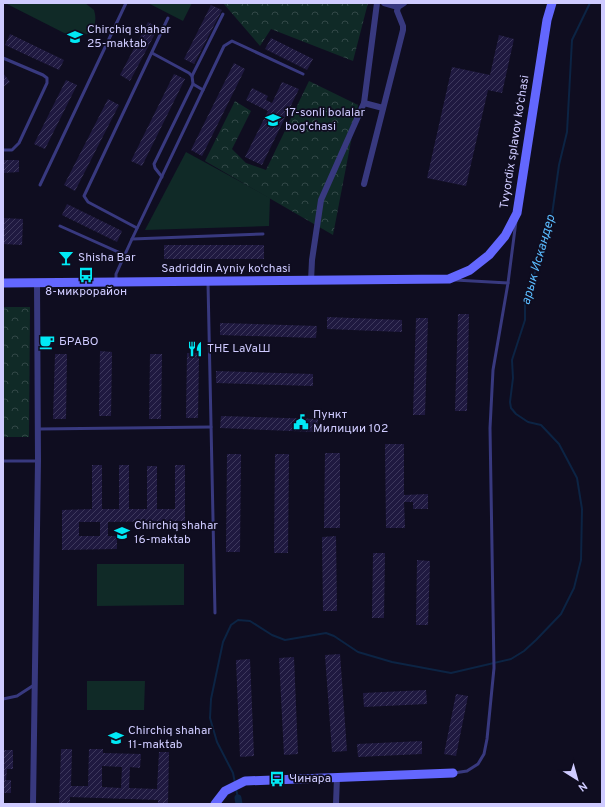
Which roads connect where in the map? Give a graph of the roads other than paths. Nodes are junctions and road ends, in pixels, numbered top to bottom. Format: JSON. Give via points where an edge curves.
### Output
{"nodes":[{"id":1,"x":126,"y":3,"type":"edge"},
{"id":2,"x":377,"y":3,"type":"edge"},
{"id":3,"x":384,"y":3,"type":"edge"},
{"id":4,"x":404,"y":3,"type":"edge"},
{"id":5,"x":552,"y":3,"type":"edge"},
{"id":6,"x":398,"y":7,"type":"junction"},
{"id":7,"x":223,"y":14,"type":"dead end"},
{"id":8,"x":168,"y":18,"type":"dead end"},
{"id":9,"x":152,"y":53,"type":"junction"},
{"id":10,"x":3,"y":58,"type":"edge"},
{"id":11,"x":303,"y":74,"type":"dead end"},
{"id":12,"x":192,"y":76,"type":"junction"},
{"id":13,"x":192,"y":84,"type":"junction"},
{"id":14,"x":204,"y":90,"type":"junction"},
{"id":15,"x":364,"y":103,"type":"junction"},
{"id":16,"x":383,"y":108,"type":"junction"},
{"id":17,"x":3,"y":150,"type":"edge"},
{"id":18,"x":162,"y":178,"type":"junction"},
{"id":19,"x":364,"y":184,"type":"dead end"},
{"id":20,"x":40,"y":186,"type":"dead end"},
{"id":21,"x":517,"y":213,"type":"junction"},
{"id":22,"x":60,"y":226,"type":"dead end"},
{"id":23,"x":137,"y":228,"type":"junction"},
{"id":24,"x":262,"y":234,"type":"dead end"},
{"id":25,"x":132,"y":239,"type":"junction"},
{"id":26,"x":125,"y":255,"type":"junction"},
{"id":27,"x":449,"y":279,"type":"junction"},
{"id":28,"x":311,"y":281,"type":"junction"},
{"id":29,"x":37,"y":282,"type":"junction"},
{"id":30,"x":116,"y":282,"type":"junction"},
{"id":31,"x":208,"y":282,"type":"junction"},
{"id":32,"x":3,"y":283,"type":"edge"},
{"id":33,"x":508,"y":283,"type":"junction"},
{"id":34,"x":211,"y":427,"type":"junction"},
{"id":35,"x":38,"y":429,"type":"junction"},
{"id":36,"x":38,"y":460,"type":"junction"},
{"id":37,"x":3,"y":461,"type":"edge"},
{"id":38,"x":215,"y":613,"type":"dead end"},
{"id":39,"x":34,"y":685,"type":"junction"},
{"id":40,"x":3,"y":699,"type":"edge"},
{"id":41,"x":453,"y":773,"type":"joint"},
{"id":42,"x":337,"y":777,"type":"junction"},
{"id":43,"x":33,"y":804,"type":"edge"},
{"id":44,"x":215,"y":804,"type":"edge"},
{"id":45,"x":336,"y":804,"type":"edge"}],
"edges":[{"from":1,"to":20,"type":"lane"},
{"from":2,"to":15,"type":"street"},
{"from":3,"to":6,"type":"street"},
{"from":4,"to":6,"type":"street"},
{"from":5,"to":21,"type":"street","name":"Tvyordix splavov ko‘chasi","via":[[547,20]]},
{"from":6,"to":16,"type":"street","via":[[397,16],[404,26]]},
{"from":7,"to":12,"type":"lane"},
{"from":8,"to":9,"type":"lane"},
{"from":9,"to":12,"type":"lane"},
{"from":9,"to":23,"type":"lane","via":[[84,196],[88,202]]},
{"from":10,"to":17,"type":"lane","via":[[47,78],[47,83],[18,143],[12,150]]},
{"from":11,"to":14,"type":"lane","via":[[232,41],[224,46]]},
{"from":12,"to":13,"type":"lane"},
{"from":13,"to":14,"type":"lane"},
{"from":13,"to":18,"type":"lane","via":[[154,164]]},
{"from":14,"to":18,"type":"lane"},
{"from":15,"to":16,"type":"street"},
{"from":15,"to":28,"type":"street","via":[[321,200]]},
{"from":16,"to":19,"type":"street"},
{"from":18,"to":23,"type":"lane"},
{"from":21,"to":27,"type":"street","name":"Tvyordix splavov ko‘chasi","via":[[505,236],[489,254],[470,270]]},
{"from":21,"to":33,"type":"lane"},
{"from":22,"to":26,"type":"lane"},
{"from":23,"to":25,"type":"lane"},
{"from":24,"to":25,"type":"lane"},
{"from":25,"to":26,"type":"lane"},
{"from":26,"to":30,"type":"lane","via":[[116,274]]},
{"from":27,"to":28,"type":"street","name":"Sadriddin Ayniy ko‘chasi"},
{"from":27,"to":33,"type":"lane"},
{"from":28,"to":31,"type":"street","name":"Sadriddin Ayniy ko‘chasi"},
{"from":29,"to":30,"type":"street","name":"Sadriddin Ayniy ko‘chasi"},
{"from":29,"to":32,"type":"street","name":"Sadriddin Ayniy ko‘chasi"},
{"from":29,"to":35,"type":"street"},
{"from":30,"to":31,"type":"street","name":"Sadriddin Ayniy ko‘chasi"},
{"from":31,"to":34,"type":"lane"},
{"from":33,"to":41,"type":"lane","via":[[493,370],[490,428],[494,668],[486,743],[482,757],[475,767]]},
{"from":34,"to":35,"type":"lane"},
{"from":34,"to":38,"type":"lane"},
{"from":35,"to":36,"type":"street"},
{"from":36,"to":37,"type":"lane"},
{"from":36,"to":39,"type":"street"},
{"from":39,"to":40,"type":"lane","via":[[16,696]]},
{"from":39,"to":43,"type":"street"},
{"from":41,"to":42,"type":"street"},
{"from":42,"to":44,"type":"street","via":[[245,781],[230,788]]},
{"from":42,"to":45,"type":"street"}]}
